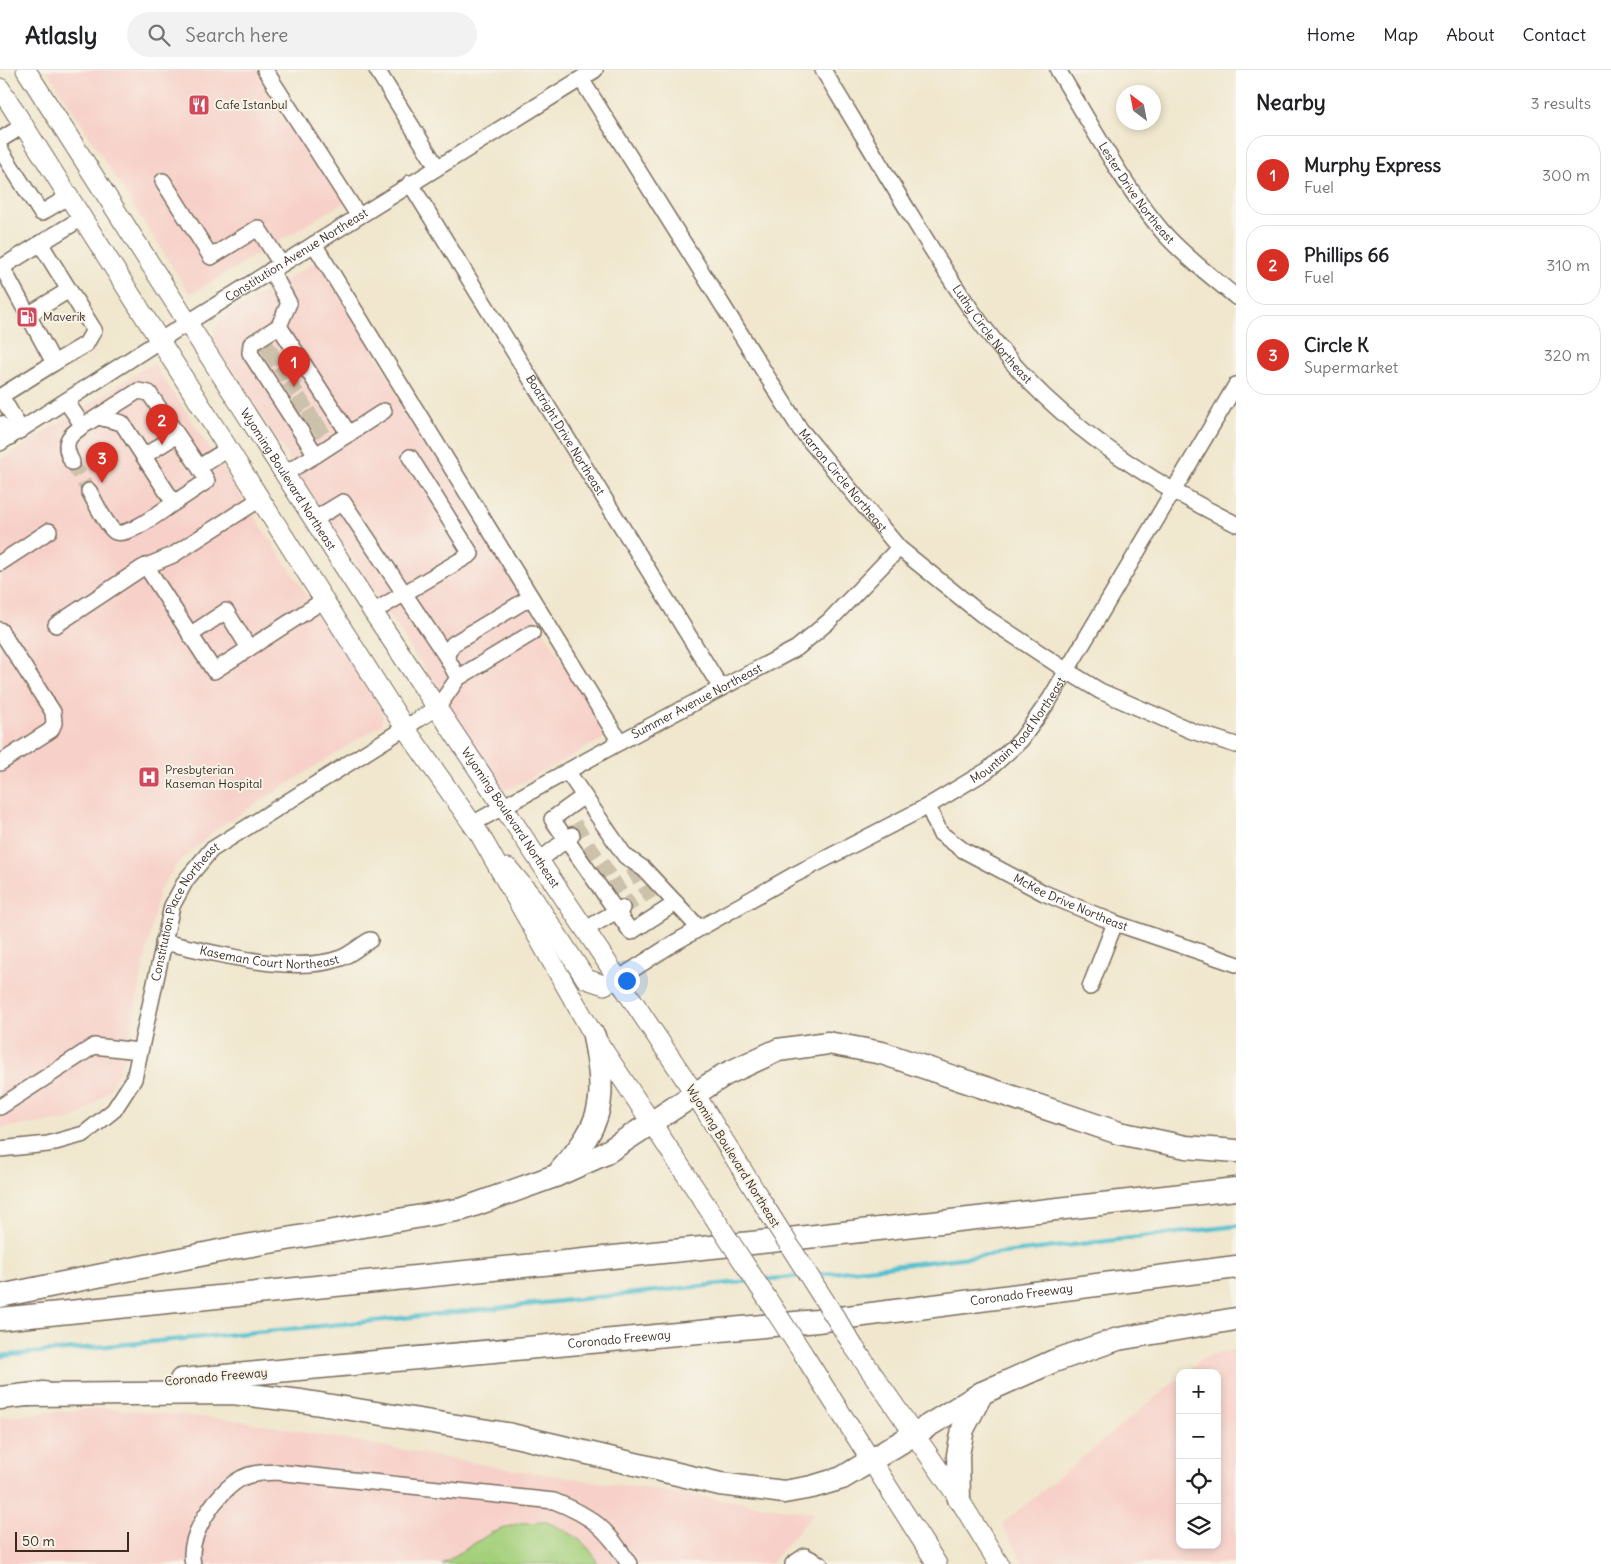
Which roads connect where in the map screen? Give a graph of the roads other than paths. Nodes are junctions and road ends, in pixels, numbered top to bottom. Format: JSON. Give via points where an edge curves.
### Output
{"nodes":[{"id":1,"x":26,"y":70,"type":"edge"},
{"id":2,"x":265,"y":70,"type":"edge"},
{"id":3,"x":377,"y":70,"type":"edge"},
{"id":4,"x":595,"y":70,"type":"edge"},
{"id":5,"x":823,"y":70,"type":"edge"},
{"id":6,"x":1058,"y":70,"type":"edge"},
{"id":7,"x":581,"y":79,"type":"junction"},
{"id":8,"x":0,"y":88,"type":"edge"},
{"id":9,"x":24,"y":126,"type":"junction"},
{"id":10,"x":0,"y":140,"type":"edge"},
{"id":11,"x":0,"y":149,"type":"edge"},
{"id":12,"x":437,"y":167,"type":"junction"},
{"id":13,"x":163,"y":181,"type":"dead end"},
{"id":14,"x":410,"y":183,"type":"junction"},
{"id":15,"x":68,"y":196,"type":"junction"},
{"id":16,"x":358,"y":215,"type":"junction"},
{"id":17,"x":82,"y":218,"type":"junction"},
{"id":18,"x":40,"y":243,"type":"junction"},
{"id":19,"x":314,"y":244,"type":"junction"},
{"id":20,"x":276,"y":267,"type":"junction"},
{"id":21,"x":69,"y":290,"type":"junction"},
{"id":22,"x":1236,"y":297,"type":"edge"},
{"id":23,"x":28,"y":315,"type":"junction"},
{"id":24,"x":187,"y":323,"type":"junction"},
{"id":25,"x":283,"y":340,"type":"junction"},
{"id":26,"x":159,"y":341,"type":"junction"},
{"id":27,"x":54,"y":363,"type":"junction"},
{"id":28,"x":1236,"y":386,"type":"edge"},
{"id":29,"x":66,"y":400,"type":"junction"},
{"id":30,"x":384,"y":411,"type":"dead end"},
{"id":31,"x":98,"y":417,"type":"junction"},
{"id":32,"x":0,"y":424,"type":"edge"},
{"id":33,"x":83,"y":426,"type":"junction"},
{"id":34,"x":349,"y":434,"type":"junction"},
{"id":35,"x":177,"y":435,"type":"junction"},
{"id":36,"x":10,"y":436,"type":"edge"},
{"id":37,"x":228,"y":449,"type":"junction"},
{"id":38,"x":316,"y":455,"type":"junction"},
{"id":39,"x":144,"y":456,"type":"junction"},
{"id":40,"x":410,"y":458,"type":"dead end"},
{"id":41,"x":72,"y":462,"type":"tunnel mouth"},
{"id":42,"x":199,"y":467,"type":"junction"},
{"id":43,"x":285,"y":473,"type":"junction"},
{"id":44,"x":89,"y":491,"type":"tunnel mouth"},
{"id":45,"x":1172,"y":491,"type":"junction"},
{"id":46,"x":260,"y":499,"type":"junction"},
{"id":47,"x":174,"y":503,"type":"junction"},
{"id":48,"x":315,"y":519,"type":"junction"},
{"id":49,"x":1236,"y":524,"type":"edge"},
{"id":50,"x":49,"y":531,"type":"dead end"},
{"id":51,"x":899,"y":548,"type":"junction"},
{"id":52,"x":0,"y":563,"type":"edge"},
{"id":53,"x":146,"y":566,"type":"junction"},
{"id":54,"x":404,"y":594,"type":"junction"},
{"id":55,"x":531,"y":597,"type":"junction"},
{"id":56,"x":324,"y":600,"type":"junction"},
{"id":57,"x":373,"y":612,"type":"junction"},
{"id":58,"x":56,"y":625,"type":"dead end"},
{"id":59,"x":0,"y":630,"type":"edge"},
{"id":60,"x":532,"y":633,"type":"dead end"},
{"id":61,"x":190,"y":635,"type":"junction"},
{"id":62,"x":250,"y":648,"type":"junction"},
{"id":63,"x":446,"y":656,"type":"junction"},
{"id":64,"x":1067,"y":671,"type":"junction"},
{"id":65,"x":458,"y":678,"type":"junction"},
{"id":66,"x":721,"y":688,"type":"junction"},
{"id":67,"x":438,"y":707,"type":"junction"},
{"id":68,"x":405,"y":728,"type":"junction"},
{"id":69,"x":620,"y":742,"type":"junction"},
{"id":70,"x":1236,"y":745,"type":"edge"},
{"id":71,"x":0,"y":763,"type":"edge"},
{"id":72,"x":567,"y":771,"type":"junction"},
{"id":73,"x":584,"y":796,"type":"junction"},
{"id":74,"x":504,"y":805,"type":"junction"},
{"id":75,"x":928,"y":806,"type":"junction"},
{"id":76,"x":476,"y":830,"type":"junction"},
{"id":77,"x":569,"y":837,"type":"junction"},
{"id":78,"x":540,"y":860,"type":"junction"},
{"id":79,"x":676,"y":903,"type":"junction"},
{"id":80,"x":619,"y":910,"type":"junction"},
{"id":81,"x":1115,"y":923,"type":"junction"},
{"id":82,"x":700,"y":928,"type":"junction"},
{"id":83,"x":586,"y":930,"type":"junction"},
{"id":84,"x":370,"y":940,"type":"dead end"},
{"id":85,"x":163,"y":942,"type":"junction"},
{"id":86,"x":1236,"y":964,"type":"edge"},
{"id":87,"x":618,"y":979,"type":"junction"},
{"id":88,"x":1090,"y":987,"type":"dead end"},
{"id":89,"x":594,"y":1036,"type":"junction"},
{"id":90,"x":139,"y":1051,"type":"junction"},
{"id":91,"x":695,"y":1094,"type":"junction"},
{"id":92,"x":0,"y":1107,"type":"edge"},
{"id":93,"x":653,"y":1123,"type":"junction"},
{"id":94,"x":0,"y":1149,"type":"edge"},
{"id":95,"x":1236,"y":1150,"type":"edge"},
{"id":96,"x":555,"y":1176,"type":"junction"},
{"id":97,"x":1236,"y":1189,"type":"edge"},
{"id":98,"x":1236,"y":1267,"type":"edge"},
{"id":99,"x":0,"y":1296,"type":"edge"},
{"id":100,"x":1236,"y":1319,"type":"edge"},
{"id":101,"x":0,"y":1320,"type":"edge"},
{"id":102,"x":982,"y":1393,"type":"junction"},
{"id":103,"x":29,"y":1395,"type":"junction"},
{"id":104,"x":0,"y":1398,"type":"edge"},
{"id":105,"x":914,"y":1433,"type":"junction"},
{"id":106,"x":870,"y":1461,"type":"junction"},
{"id":107,"x":959,"y":1498,"type":"junction"},
{"id":108,"x":799,"y":1560,"type":"edge"},
{"id":109,"x":193,"y":1564,"type":"edge"},
{"id":110,"x":629,"y":1564,"type":"edge"},
{"id":111,"x":820,"y":1564,"type":"edge"},
{"id":112,"x":937,"y":1564,"type":"edge"},
{"id":113,"x":999,"y":1564,"type":"edge"}],
"edges":[{"from":1,"to":24,"type":"main road","name":"Wyoming Boulevard Northeast"},
{"from":2,"to":16,"type":"street"},
{"from":3,"to":12,"type":"street"},
{"from":4,"to":7,"type":"street","name":"Constitution Avenue Northeast"},
{"from":5,"to":45,"type":"street","name":"Luthy Circle Northeast","via":[[955,288],[1013,363],[1086,433]]},
{"from":6,"to":22,"type":"street","name":"Lester Drive Northeast","via":[[1138,200],[1188,257]]},
{"from":7,"to":12,"type":"street","name":"Constitution Avenue Northeast"},
{"from":7,"to":51,"type":"street","name":"Marron Circle Northeast","via":[[800,429]]},
{"from":8,"to":9,"type":"main road"},
{"from":9,"to":10,"type":"street"},
{"from":9,"to":15,"type":"main road"},
{"from":11,"to":15,"type":"street","via":[[41,213]]},
{"from":12,"to":14,"type":"street","name":"Constitution Avenue Northeast"},
{"from":13,"to":20,"type":"street","via":[[211,256],[258,228]]},
{"from":14,"to":16,"type":"street","name":"Constitution Avenue Northeast"},
{"from":14,"to":66,"type":"street","name":"Boatright Drive Northeast"},
{"from":15,"to":17,"type":"main road"},
{"from":16,"to":19,"type":"street","name":"Constitution Avenue Northeast"},
{"from":17,"to":18,"type":"street"},
{"from":17,"to":26,"type":"main road"},
{"from":18,"to":21,"type":"street"},
{"from":18,"to":23,"type":"street","via":[[2,267]]},
{"from":19,"to":20,"type":"street","name":"Constitution Avenue Northeast"},
{"from":19,"to":55,"type":"street"},
{"from":20,"to":24,"type":"street","name":"Constitution Avenue Northeast"},
{"from":20,"to":25,"type":"street","via":[[289,303]]},
{"from":21,"to":23,"type":"street"},
{"from":21,"to":27,"type":"street","via":[[94,330],[86,344]]},
{"from":23,"to":27,"type":"street"},
{"from":24,"to":26,"type":"street","name":"Constitution Avenue Northeast"},
{"from":24,"to":43,"type":"main road","name":"Wyoming Boulevard Northeast"},
{"from":25,"to":34,"type":"street","via":[[329,414]]},
{"from":25,"to":38,"type":"street","via":[[251,344],[305,429]]},
{"from":26,"to":29,"type":"street","name":"Constitution Avenue Northeast"},
{"from":26,"to":37,"type":"main road"},
{"from":27,"to":36,"type":"street","via":[[2,396]]},
{"from":28,"to":45,"type":"street","name":"Mountain Road Northeast"},
{"from":29,"to":33,"type":"street"},
{"from":29,"to":36,"type":"street","name":"Constitution Avenue Northeast"},
{"from":30,"to":34,"type":"street"},
{"from":31,"to":33,"type":"street"},
{"from":31,"to":35,"type":"street","via":[[138,391],[149,392]]},
{"from":31,"to":39,"type":"street","via":[[122,422]]},
{"from":32,"to":36,"type":"street"},
{"from":33,"to":41,"type":"street","via":[[72,433],[66,444],[66,452]]},
{"from":34,"to":38,"type":"street"},
{"from":35,"to":39,"type":"street"},
{"from":35,"to":42,"type":"street"},
{"from":37,"to":42,"type":"street"},
{"from":37,"to":46,"type":"main road"},
{"from":38,"to":43,"type":"street"},
{"from":39,"to":47,"type":"street"},
{"from":40,"to":54,"type":"street","via":[[471,554]]},
{"from":42,"to":47,"type":"street","via":[[207,482]]},
{"from":43,"to":48,"type":"main road","name":"Wyoming Boulevard Northeast"},
{"from":44,"to":47,"type":"street","via":[[113,531],[121,534]]},
{"from":45,"to":49,"type":"street","name":"Luthy Circle Northeast"},
{"from":45,"to":64,"type":"street","name":"Mountain Road Northeast"},
{"from":46,"to":53,"type":"street","via":[[173,556]]},
{"from":46,"to":56,"type":"main road"},
{"from":48,"to":54,"type":"street","via":[[343,502]]},
{"from":48,"to":57,"type":"main road","name":"Wyoming Boulevard Northeast"},
{"from":50,"to":52,"type":"street"},
{"from":51,"to":64,"type":"street","name":"Marron Circle Northeast","via":[[981,614]]},
{"from":51,"to":66,"type":"street","name":"Summer Avenue Northeast","via":[[829,621],[797,648]]},
{"from":53,"to":58,"type":"street"},
{"from":53,"to":61,"type":"street"},
{"from":54,"to":57,"type":"street"},
{"from":54,"to":63,"type":"street"},
{"from":55,"to":63,"type":"street","via":[[453,644]]},
{"from":55,"to":69,"type":"street"},
{"from":56,"to":62,"type":"street"},
{"from":56,"to":68,"type":"main road"},
{"from":57,"to":67,"type":"main road","name":"Wyoming Boulevard Northeast"},
{"from":59,"to":71,"type":"street","via":[[52,712],[54,723],[50,730]]},
{"from":60,"to":65,"type":"street"},
{"from":61,"to":62,"type":"street","via":[[214,671]]},
{"from":61,"to":62,"type":"street","via":[[226,612]]},
{"from":63,"to":65,"type":"street"},
{"from":64,"to":70,"type":"street","name":"Marron Circle Northeast","via":[[1100,691],[1176,724]]},
{"from":64,"to":75,"type":"street","name":"Mountain Road Northeast","via":[[1021,740],[988,770]]},
{"from":65,"to":67,"type":"street"},
{"from":66,"to":69,"type":"street","name":"Summer Avenue Northeast"},
{"from":67,"to":68,"type":"street","name":"Constitution Place Northeast"},
{"from":67,"to":74,"type":"main road","name":"Wyoming Boulevard Northeast"},
{"from":68,"to":76,"type":"main road"},
{"from":68,"to":85,"type":"street","name":"Constitution Place Northeast","via":[[211,850],[182,886],[172,906]]},
{"from":69,"to":72,"type":"street","name":"Summer Avenue Northeast"},
{"from":72,"to":73,"type":"street"},
{"from":72,"to":74,"type":"street","name":"Summer Avenue Northeast"},
{"from":73,"to":77,"type":"street","via":[[552,819]]},
{"from":73,"to":79,"type":"street","via":[[592,821],[619,860],[642,870],[656,888]]},
{"from":74,"to":76,"type":"street","name":"Summer Avenue Northeast"},
{"from":74,"to":78,"type":"main road","name":"Wyoming Boulevard Northeast"},
{"from":75,"to":81,"type":"street","name":"McKee Drive Northeast","via":[[940,832],[963,850],[1044,893]]},
{"from":75,"to":82,"type":"street","name":"Mountain Road Northeast"},
{"from":76,"to":87,"type":"main road","via":[[533,898],[586,979],[604,985]]},
{"from":76,"to":89,"type":"main road"},
{"from":77,"to":78,"type":"street"},
{"from":77,"to":80,"type":"street"},
{"from":78,"to":83,"type":"main road","name":"Wyoming Boulevard Northeast"},
{"from":79,"to":80,"type":"street","via":[[631,932]]},
{"from":79,"to":82,"type":"street"},
{"from":80,"to":83,"type":"street"},
{"from":81,"to":86,"type":"street","name":"McKee Drive Northeast"},
{"from":81,"to":88,"type":"street"},
{"from":82,"to":87,"type":"street","name":"Mountain Road Northeast"},
{"from":83,"to":87,"type":"main road","name":"Wyoming Boulevard Northeast"},
{"from":84,"to":85,"type":"street","name":"Kaseman Court Northeast","via":[[341,958],[271,964]]},
{"from":85,"to":90,"type":"street","name":"Constitution Place Northeast"},
{"from":87,"to":91,"type":"main road","name":"Wyoming Boulevard Northeast"},
{"from":89,"to":93,"type":"main road"},
{"from":89,"to":96,"type":"highway","via":[[602,1096],[596,1122],[580,1149]]},
{"from":90,"to":92,"type":"street","via":[[94,1046]]},
{"from":90,"to":94,"type":"street","name":"Constitution Place Northeast","via":[[134,1079],[114,1110],[84,1134],[48,1144]]},
{"from":91,"to":93,"type":"highway"},
{"from":91,"to":95,"type":"highway","via":[[724,1075],[778,1050],[828,1043],[882,1053],[1118,1133],[1186,1147]]},
{"from":91,"to":105,"type":"main road","name":"Wyoming Boulevard Northeast","bridge":true,"via":[[854,1346]]},
{"from":93,"to":96,"type":"highway","via":[[604,1154]]},
{"from":93,"to":106,"type":"main road","bridge":true},
{"from":96,"to":99,"type":"highway","via":[[463,1209],[234,1248]]},
{"from":97,"to":101,"type":"highway","via":[[762,1242]]},
{"from":98,"to":103,"type":"highway","name":"Coronado Freeway","via":[[817,1321]]},
{"from":100,"to":102,"type":"highway","via":[[1118,1339],[1054,1361]]},
{"from":102,"to":105,"type":"highway"},
{"from":102,"to":107,"type":"highway","via":[[963,1428],[958,1455]]},
{"from":103,"to":104,"type":"highway","name":"Coronado Freeway"},
{"from":103,"to":106,"type":"highway","via":[[232,1393],[301,1401],[507,1434],[720,1484],[784,1492],[842,1478]]},
{"from":105,"to":106,"type":"highway"},
{"from":105,"to":107,"type":"main road","name":"Wyoming Boulevard Northeast"},
{"from":106,"to":112,"type":"main road"},
{"from":107,"to":113,"type":"main road","name":"Wyoming Boulevard Northeast"},
{"from":108,"to":111,"type":"street"},
{"from":109,"to":110,"type":"street","via":[[194,1541],[202,1521],[228,1486],[254,1473],[276,1472],[554,1501],[584,1513],[605,1531]]}]}
